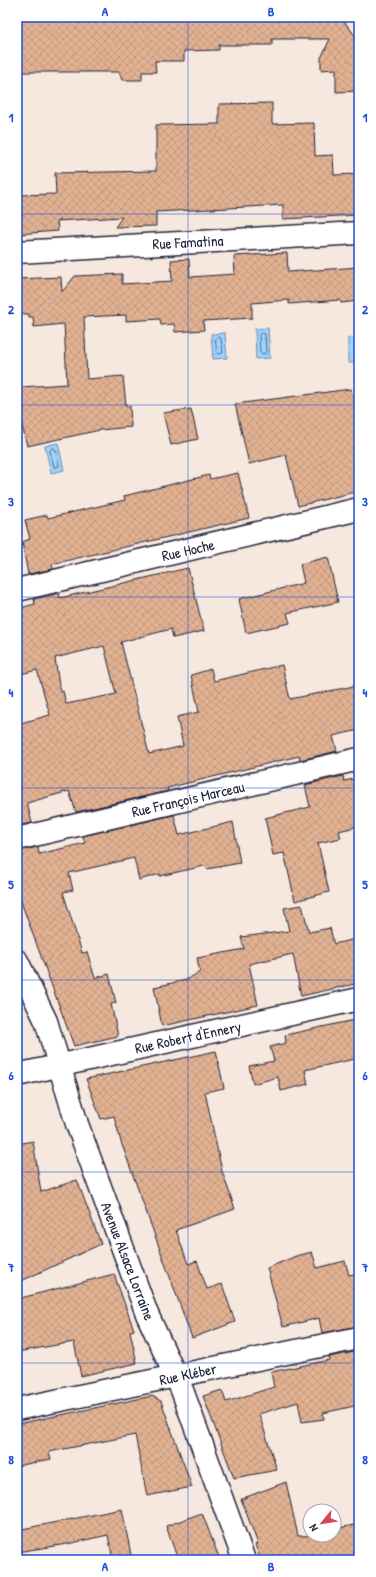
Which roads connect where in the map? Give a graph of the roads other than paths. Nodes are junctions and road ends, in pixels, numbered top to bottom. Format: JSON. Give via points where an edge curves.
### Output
{"nodes":[{"id":1,"x":359,"y":233,"type":"edge"},
{"id":2,"x":17,"y":252,"type":"edge"},
{"id":3,"x":359,"y":509,"type":"edge"},
{"id":4,"x":17,"y":590,"type":"edge"},
{"id":5,"x":359,"y":759,"type":"edge"},
{"id":6,"x":17,"y":839,"type":"edge"},
{"id":7,"x":17,"y":961,"type":"edge"},
{"id":8,"x":359,"y":999,"type":"edge"},
{"id":9,"x":59,"y":1065,"type":"junction"},
{"id":10,"x":17,"y":1075,"type":"edge"},
{"id":11,"x":359,"y":1338,"type":"edge"},
{"id":12,"x":176,"y":1377,"type":"junction"},
{"id":13,"x":17,"y":1409,"type":"edge"},
{"id":14,"x":244,"y":1560,"type":"edge"}],
"edges":[{"from":1,"to":2,"type":"street","name":"Rue Famatina"},
{"from":3,"to":4,"type":"street","name":"Rue Hoche"},
{"from":5,"to":6,"type":"street","name":"Rue François Marceau"},
{"from":7,"to":9,"type":"street","name":"Avenue Alsace Lorraine","via":[[46,1021]]},
{"from":8,"to":9,"type":"street","name":"Rue Robert d'Ennery"},
{"from":9,"to":10,"type":"street","name":"Rue Robert d'Ennery"},
{"from":9,"to":12,"type":"street","name":"Avenue Alsace Lorraine","via":[[77,1124],[147,1314]]},
{"from":11,"to":12,"type":"street","name":"Rue Kléber"},
{"from":12,"to":13,"type":"street","name":"Rue Kléber"},
{"from":12,"to":14,"type":"street","name":"Avenue Alsace Lorraine"}]}
